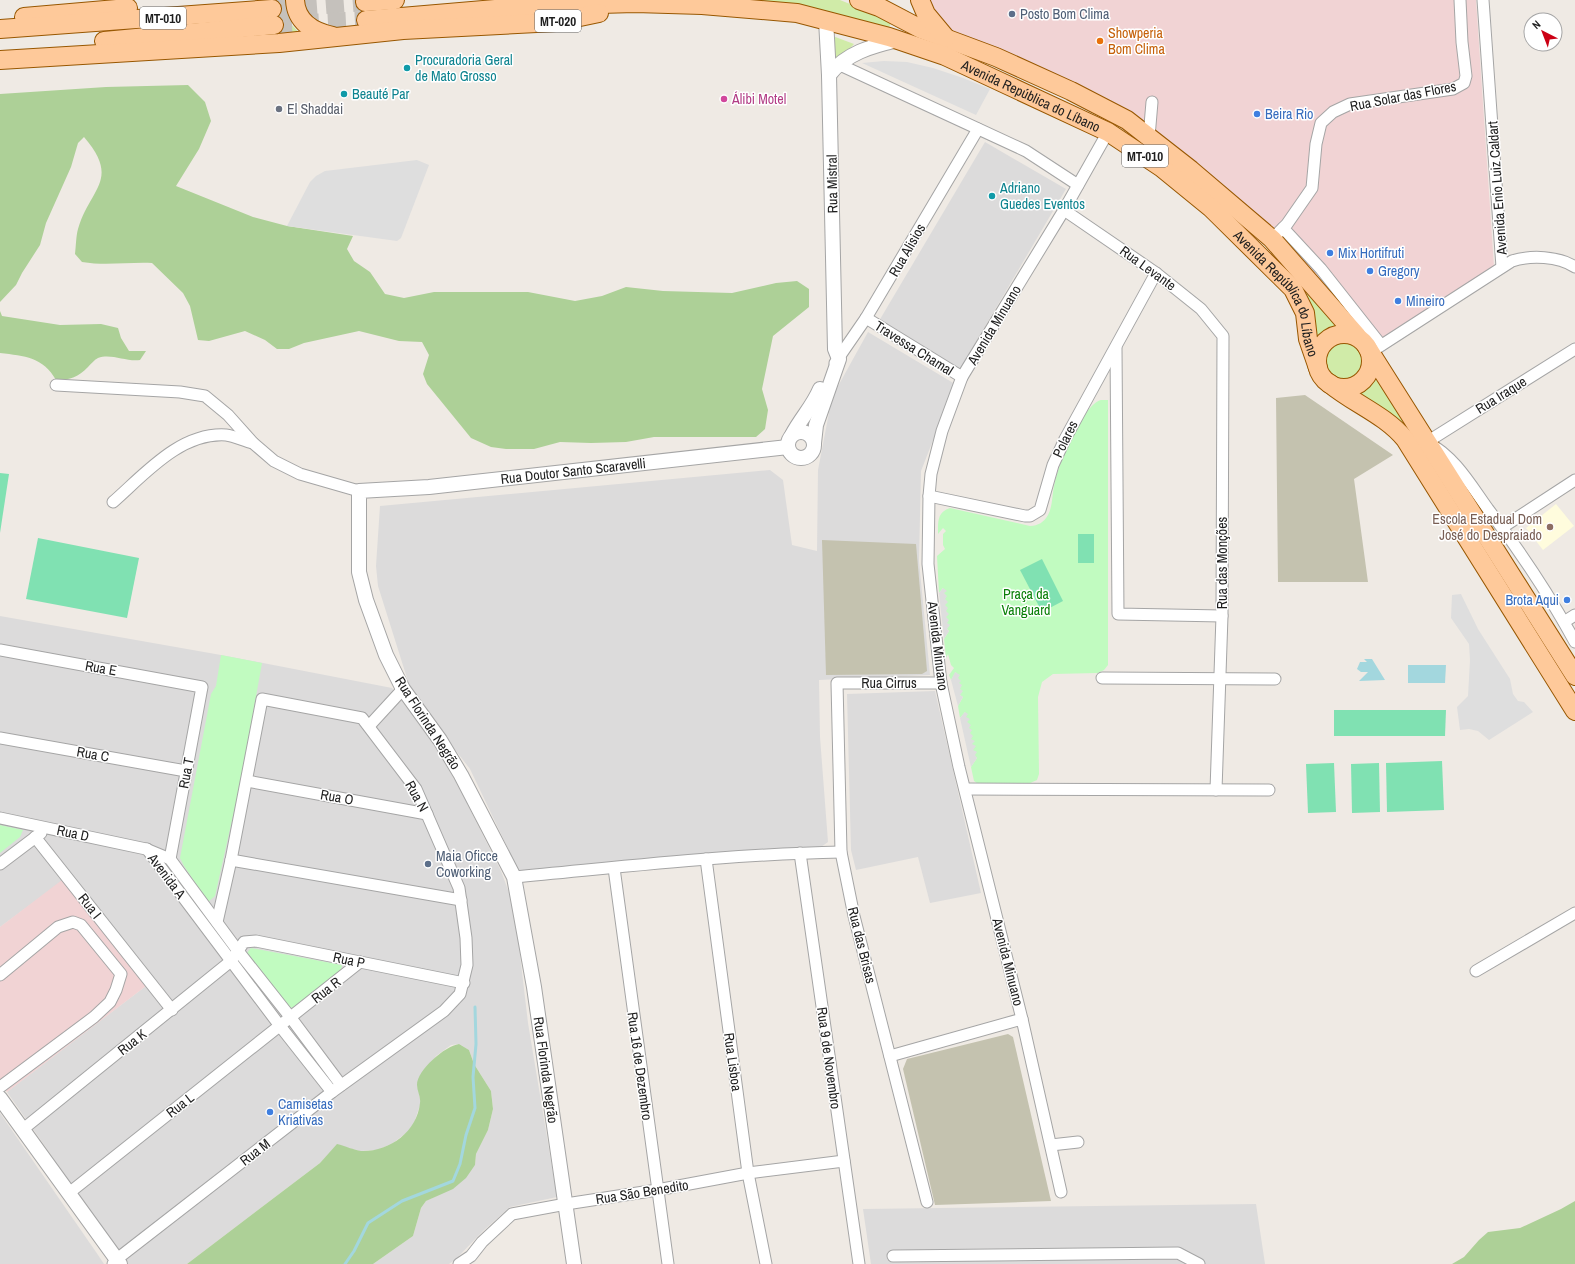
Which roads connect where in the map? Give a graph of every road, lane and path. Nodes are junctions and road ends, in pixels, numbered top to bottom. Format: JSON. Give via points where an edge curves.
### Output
{"nodes":[{"id":1,"x":249,"y":0,"type":"edge"},
{"id":2,"x":295,"y":0,"type":"edge"},
{"id":3,"x":395,"y":0,"type":"edge"},
{"id":4,"x":859,"y":0,"type":"edge"},
{"id":5,"x":920,"y":0,"type":"edge"},
{"id":6,"x":1460,"y":0,"type":"edge"},
{"id":7,"x":1483,"y":0,"type":"edge"},
{"id":8,"x":365,"y":2,"type":"tunnel mouth"},
{"id":9,"x":0,"y":20,"type":"edge"},
{"id":10,"x":826,"y":20,"type":"junction"},
{"id":11,"x":0,"y":30,"type":"edge"},
{"id":12,"x":340,"y":38,"type":"junction"},
{"id":13,"x":946,"y":38,"type":"junction"},
{"id":14,"x":898,"y":40,"type":"junction"},
{"id":15,"x":0,"y":52,"type":"edge"},
{"id":16,"x":0,"y":60,"type":"edge"},
{"id":17,"x":838,"y":64,"type":"junction"},
{"id":18,"x":829,"y":75,"type":"junction"},
{"id":19,"x":1152,"y":102,"type":"dead end"},
{"id":20,"x":978,"y":129,"type":"junction"},
{"id":21,"x":1108,"y":132,"type":"junction"},
{"id":22,"x":1149,"y":137,"type":"junction"},
{"id":23,"x":1078,"y":185,"type":"junction"},
{"id":24,"x":1064,"y":210,"type":"junction"},
{"id":25,"x":1278,"y":233,"type":"junction"},
{"id":26,"x":1502,"y":267,"type":"junction"},
{"id":27,"x":1575,"y":267,"type":"edge"},
{"id":28,"x":1156,"y":273,"type":"junction"},
{"id":29,"x":866,"y":318,"type":"junction"},
{"id":30,"x":1223,"y":336,"type":"joint"},
{"id":31,"x":1369,"y":345,"type":"junction"},
{"id":32,"x":1116,"y":348,"type":"junction"},
{"id":33,"x":1575,"y":349,"type":"edge"},
{"id":34,"x":835,"y":359,"type":"junction"},
{"id":35,"x":1318,"y":368,"type":"junction"},
{"id":36,"x":962,"y":377,"type":"junction"},
{"id":37,"x":1329,"y":384,"type":"junction"},
{"id":38,"x":56,"y":385,"type":"dead end"},
{"id":39,"x":790,"y":441,"type":"junction"},
{"id":40,"x":1427,"y":442,"type":"junction"},
{"id":41,"x":253,"y":443,"type":"junction"},
{"id":42,"x":814,"y":443,"type":"junction"},
{"id":43,"x":1575,"y":480,"type":"edge"},
{"id":44,"x":359,"y":491,"type":"junction"},
{"id":45,"x":929,"y":496,"type":"junction"},
{"id":46,"x":113,"y":502,"type":"dead end"},
{"id":47,"x":1503,"y":527,"type":"junction"},
{"id":48,"x":1575,"y":615,"type":"edge"},
{"id":49,"x":1222,"y":616,"type":"junction"},
{"id":50,"x":1564,"y":622,"type":"junction"},
{"id":51,"x":1575,"y":642,"type":"edge"},
{"id":52,"x":0,"y":650,"type":"edge"},
{"id":53,"x":1573,"y":669,"type":"edge"},
{"id":54,"x":1102,"y":678,"type":"dead end"},
{"id":55,"x":1221,"y":678,"type":"junction"},
{"id":56,"x":1275,"y":679,"type":"dead end"},
{"id":57,"x":837,"y":683,"type":"joint"},
{"id":58,"x":941,"y":683,"type":"junction"},
{"id":59,"x":202,"y":687,"type":"joint"},
{"id":60,"x":403,"y":689,"type":"junction"},
{"id":61,"x":1575,"y":711,"type":"edge"},
{"id":62,"x":368,"y":726,"type":"junction"},
{"id":63,"x":0,"y":738,"type":"edge"},
{"id":64,"x":186,"y":771,"type":"junction"},
{"id":65,"x":247,"y":781,"type":"junction"},
{"id":66,"x":965,"y":789,"type":"junction"},
{"id":67,"x":1216,"y":790,"type":"junction"},
{"id":68,"x":1269,"y":790,"type":"dead end"},
{"id":69,"x":427,"y":814,"type":"junction"},
{"id":70,"x":0,"y":818,"type":"edge"},
{"id":71,"x":48,"y":828,"type":"junction"},
{"id":72,"x":35,"y":837,"type":"junction"},
{"id":73,"x":146,"y":849,"type":"junction"},
{"id":74,"x":841,"y":852,"type":"junction"},
{"id":75,"x":800,"y":853,"type":"junction"},
{"id":76,"x":170,"y":859,"type":"junction"},
{"id":77,"x":706,"y":859,"type":"junction"},
{"id":78,"x":231,"y":860,"type":"junction"},
{"id":79,"x":0,"y":864,"type":"edge"},
{"id":80,"x":614,"y":868,"type":"junction"},
{"id":81,"x":514,"y":877,"type":"junction"},
{"id":82,"x":461,"y":900,"type":"junction"},
{"id":83,"x":1575,"y":913,"type":"edge"},
{"id":84,"x":217,"y":922,"type":"junction"},
{"id":85,"x":238,"y":951,"type":"junction"},
{"id":86,"x":231,"y":961,"type":"junction"},
{"id":87,"x":360,"y":962,"type":"junction"},
{"id":88,"x":1476,"y":971,"type":"dead end"},
{"id":89,"x":0,"y":974,"type":"edge"},
{"id":90,"x":464,"y":983,"type":"junction"},
{"id":91,"x":172,"y":1010,"type":"junction"},
{"id":92,"x":291,"y":1018,"type":"junction"},
{"id":93,"x":1022,"y":1019,"type":"junction"},
{"id":94,"x":280,"y":1026,"type":"junction"},
{"id":95,"x":890,"y":1056,"type":"junction"},
{"id":96,"x":341,"y":1085,"type":"junction"},
{"id":97,"x":0,"y":1088,"type":"edge"},
{"id":98,"x":332,"y":1092,"type":"junction"},
{"id":99,"x":0,"y":1098,"type":"edge"},
{"id":100,"x":22,"y":1130,"type":"junction"},
{"id":101,"x":1078,"y":1142,"type":"dead end"},
{"id":102,"x":1051,"y":1145,"type":"junction"},
{"id":103,"x":844,"y":1161,"type":"junction"},
{"id":104,"x":748,"y":1173,"type":"junction"},
{"id":105,"x":657,"y":1190,"type":"junction"},
{"id":106,"x":1061,"y":1192,"type":"dead end"},
{"id":107,"x":69,"y":1193,"type":"junction"},
{"id":108,"x":927,"y":1202,"type":"dead end"},
{"id":109,"x":566,"y":1204,"type":"junction"},
{"id":110,"x":893,"y":1256,"type":"dead end"},
{"id":111,"x":472,"y":1260,"type":"edge"},
{"id":112,"x":117,"y":1262,"type":"edge"},
{"id":113,"x":459,"y":1264,"type":"edge"},
{"id":114,"x":574,"y":1264,"type":"edge"},
{"id":115,"x":668,"y":1264,"type":"edge"},
{"id":116,"x":766,"y":1264,"type":"edge"},
{"id":117,"x":859,"y":1264,"type":"edge"},
{"id":118,"x":1199,"y":1264,"type":"edge"}],
"edges":[{"from":1,"to":9,"type":"main road","via":[[67,12]]},
{"from":2,"to":12,"type":"main road","via":[[298,15],[311,29]]},
{"from":3,"to":8,"type":"main road"},
{"from":4,"to":13,"type":"main road","name":"Avenida República do Líbano"},
{"from":5,"to":13,"type":"main road","number":"MT-010","via":[[926,14]]},
{"from":6,"to":25,"type":"street","name":"Rua Solar das Flores","via":[[1466,76],[1464,83],[1453,89],[1350,104],[1332,112],[1321,123],[1316,144],[1312,188]]},
{"from":7,"to":26,"type":"street","name":"Avenida Enio Luiz Caldart"},
{"from":10,"to":12,"type":"main road","name":"Avenida República do Líbano","number":"MT-010","via":[[779,10],[702,5],[635,3],[530,6],[363,28]]},
{"from":10,"to":14,"type":"main road","name":"Avenida República do Líbano","number":"MT-010"},
{"from":10,"to":18,"type":"street","name":"Rua Mistral"},
{"from":11,"to":15,"type":"main road","number":"MT-010","via":[[273,17]]},
{"from":12,"to":16,"type":"main road"},
{"from":13,"to":22,"type":"main road","name":"Avenida República do Líbano","number":"MT-010","via":[[1071,90],[1127,120]]},
{"from":14,"to":17,"type":"street","via":[[867,48]]},
{"from":14,"to":21,"type":"main road","name":"Avenida República do Líbano","number":"MT-010","via":[[966,64]]},
{"from":17,"to":18,"type":"street"},
{"from":17,"to":20,"type":"street"},
{"from":18,"to":34,"type":"street","name":"Rua Mistral"},
{"from":19,"to":22,"type":"street"},
{"from":20,"to":23,"type":"street","via":[[1026,152]]},
{"from":20,"to":29,"type":"street","name":"Rua Alisios"},
{"from":21,"to":23,"type":"street","name":"Avenida Minuano"},
{"from":21,"to":35,"type":"main road","name":"Avenida República do Líbano","number":"MT-010","via":[[1168,173],[1211,208],[1293,289],[1306,318],[1309,345]]},
{"from":22,"to":25,"type":"main road","name":"Avenida República do Líbano","number":"MT-010"},
{"from":23,"to":24,"type":"street","name":"Avenida Minuano"},
{"from":24,"to":28,"type":"street","name":"Rua Levante"},
{"from":24,"to":36,"type":"street","name":"Avenida Minuano"},
{"from":25,"to":31,"type":"main road","name":"Avenida República do Líbano","number":"MT-010"},
{"from":25,"to":31,"type":"street","via":[[1321,269]]},
{"from":26,"to":27,"type":"street","via":[[1512,261],[1532,257],[1560,261]]},
{"from":26,"to":31,"type":"street","name":"Avenida Enio Luiz Caldart"},
{"from":28,"to":30,"type":"street","name":"Rua Levante","via":[[1201,309]]},
{"from":28,"to":32,"type":"street","name":"Polares"},
{"from":29,"to":34,"type":"street","name":"Rua Alisios"},
{"from":29,"to":36,"type":"street","name":"Travessa Chamal"},
{"from":30,"to":49,"type":"street","name":"Rua das Monções"},
{"from":31,"to":35,"type":"main road","name":"Avenida República do Líbano","via":[[1342,334],[1327,340],[1319,352]]},
{"from":31,"to":37,"type":"main road","via":[[1369,373],[1364,380],[1356,386],[1347,388]]},
{"from":31,"to":40,"type":"main road","name":"Avenida República do Líbano","number":"MT-010"},
{"from":32,"to":45,"type":"street","name":"Polares","via":[[1067,433],[1053,465],[1040,510],[1036,514],[1025,516]]},
{"from":32,"to":49,"type":"street","via":[[1118,614]]},
{"from":33,"to":40,"type":"street","name":"Rua Iraque"},
{"from":34,"to":39,"type":"street","via":[[813,405],[797,426]]},
{"from":34,"to":42,"type":"street","via":[[816,425]]},
{"from":35,"to":37,"type":"main road","name":"Avenida República do Líbano","number":"MT-010"},
{"from":36,"to":45,"type":"street","name":"Avenida Minuano","via":[[942,431],[931,474]]},
{"from":37,"to":61,"type":"main road","name":"Avenida República do Líbano","number":"MT-010","via":[[1388,422],[1405,439]]},
{"from":38,"to":41,"type":"street","via":[[180,392],[205,396],[228,415]]},
{"from":39,"to":42,"type":"street","via":[[804,432],[811,436]]},
{"from":39,"to":42,"type":"street","via":[[792,455],[796,457],[805,457],[812,452]]},
{"from":39,"to":44,"type":"street","name":"Rua Doutor Santo Scaravelli","via":[[429,487]]},
{"from":40,"to":47,"type":"street","name":"Avenida República do Líbano","via":[[1450,458],[1460,469]]},
{"from":40,"to":53,"type":"main road","name":"Avenida República do Líbano","number":"MT-010"},
{"from":41,"to":44,"type":"street","via":[[274,461],[300,474]]},
{"from":41,"to":46,"type":"street","via":[[226,435],[201,438],[172,452]]},
{"from":43,"to":47,"type":"street"},
{"from":44,"to":60,"type":"street","name":"Rua Florinda Negrão","via":[[359,572],[366,600],[384,648]]},
{"from":45,"to":58,"type":"street","name":"Avenida Minuano","via":[[928,564]]},
{"from":47,"to":50,"type":"street","name":"Avenida República do Líbano"},
{"from":48,"to":50,"type":"street"},
{"from":49,"to":55,"type":"street","name":"Rua das Monções"},
{"from":50,"to":51,"type":"street","name":"Avenida República do Líbano"},
{"from":52,"to":59,"type":"street","name":"Rua E"},
{"from":54,"to":55,"type":"street"},
{"from":55,"to":56,"type":"street"},
{"from":55,"to":67,"type":"street","name":"Rua das Monções"},
{"from":57,"to":58,"type":"street","name":"Rua Cirrus"},
{"from":57,"to":74,"type":"street","name":"Rua das Brisas"},
{"from":58,"to":66,"type":"street","name":"Avenida Minuano"},
{"from":59,"to":64,"type":"street","name":"Rua T"},
{"from":60,"to":62,"type":"street"},
{"from":60,"to":81,"type":"street","name":"Rua Florinda Negrão","via":[[462,775]]},
{"from":62,"to":65,"type":"street","name":"Rua N","via":[[362,718],[262,699]]},
{"from":62,"to":69,"type":"street","name":"Rua N","via":[[416,789]]},
{"from":63,"to":64,"type":"street","name":"Rua C"},
{"from":64,"to":76,"type":"street","name":"Rua T"},
{"from":65,"to":69,"type":"street","name":"Rua O"},
{"from":65,"to":78,"type":"street"},
{"from":66,"to":67,"type":"street"},
{"from":66,"to":93,"type":"street","name":"Avenida Minuano"},
{"from":67,"to":68,"type":"street"},
{"from":69,"to":82,"type":"street","name":"Rua N","via":[[459,888]]},
{"from":70,"to":71,"type":"street","name":"Rua D"},
{"from":71,"to":72,"type":"street"},
{"from":71,"to":73,"type":"street","name":"Rua D"},
{"from":72,"to":79,"type":"street"},
{"from":72,"to":91,"type":"street","name":"Rua I"},
{"from":73,"to":76,"type":"street","name":"Avenida A"},
{"from":73,"to":86,"type":"street","name":"Avenida A"},
{"from":74,"to":75,"type":"street"},
{"from":74,"to":95,"type":"street","name":"Rua das Brisas","via":[[854,916]]},
{"from":75,"to":77,"type":"street"},
{"from":75,"to":103,"type":"street","name":"Rua 9 de Novembro"},
{"from":76,"to":84,"type":"street","name":"Avenida A"},
{"from":77,"to":80,"type":"street"},
{"from":77,"to":104,"type":"street","name":"Rua Lisboa"},
{"from":78,"to":82,"type":"street"},
{"from":78,"to":84,"type":"street"},
{"from":80,"to":81,"type":"street"},
{"from":80,"to":105,"type":"street","name":"Rua 16 de Dezembro"},
{"from":81,"to":109,"type":"street","name":"Rua Florinda Negrão","via":[[534,987]]},
{"from":82,"to":90,"type":"street","name":"Rua N","via":[[467,965]]},
{"from":83,"to":88,"type":"street"},
{"from":84,"to":85,"type":"street","name":"Avenida A"},
{"from":85,"to":86,"type":"street","name":"Rua K"},
{"from":85,"to":87,"type":"street","name":"Rua P","via":[[244,942],[256,941]]},
{"from":85,"to":92,"type":"street","name":"Avenida A"},
{"from":86,"to":91,"type":"street","name":"Rua K"},
{"from":86,"to":94,"type":"street","name":"Avenida A"},
{"from":87,"to":90,"type":"street","name":"Rua P"},
{"from":87,"to":92,"type":"street","name":"Rua R"},
{"from":89,"to":97,"type":"street","via":[[58,927],[73,922],[81,925],[121,974],[110,1002]]},
{"from":90,"to":96,"type":"street","name":"Rua M","via":[[460,994],[444,1011]]},
{"from":91,"to":100,"type":"street","name":"Rua K"},
{"from":92,"to":94,"type":"street","name":"Rua L"},
{"from":92,"to":96,"type":"street","name":"Avenida A"},
{"from":93,"to":95,"type":"street"},
{"from":93,"to":102,"type":"street","name":"Avenida Minuano"},
{"from":94,"to":98,"type":"street","name":"Avenida A"},
{"from":94,"to":107,"type":"street","name":"Rua L"},
{"from":95,"to":108,"type":"street","name":"Rua das Brisas"},
{"from":96,"to":98,"type":"street","name":"Rua M"},
{"from":98,"to":112,"type":"street","name":"Rua M"},
{"from":99,"to":100,"type":"street"},
{"from":100,"to":107,"type":"street"},
{"from":101,"to":102,"type":"street"},
{"from":102,"to":106,"type":"street","name":"Avenida Minuano"},
{"from":103,"to":104,"type":"street","name":"Rua São Benedito"},
{"from":103,"to":117,"type":"street","name":"Rua 9 de Novembro"},
{"from":104,"to":105,"type":"street","name":"Rua São Benedito"},
{"from":104,"to":116,"type":"street","name":"Rua Lisboa"},
{"from":105,"to":109,"type":"street","name":"Rua São Benedito"},
{"from":105,"to":115,"type":"street","name":"Rua 16 de Dezembro"},
{"from":107,"to":112,"type":"street"},
{"from":109,"to":111,"type":"street","name":"Rua São Benedito","via":[[512,1214],[482,1242]]},
{"from":109,"to":114,"type":"street","name":"Rua Florinda Negrão"},
{"from":110,"to":118,"type":"street","via":[[1178,1253]]},
{"from":111,"to":113,"type":"street","name":"Rua São Benedito"}]}
